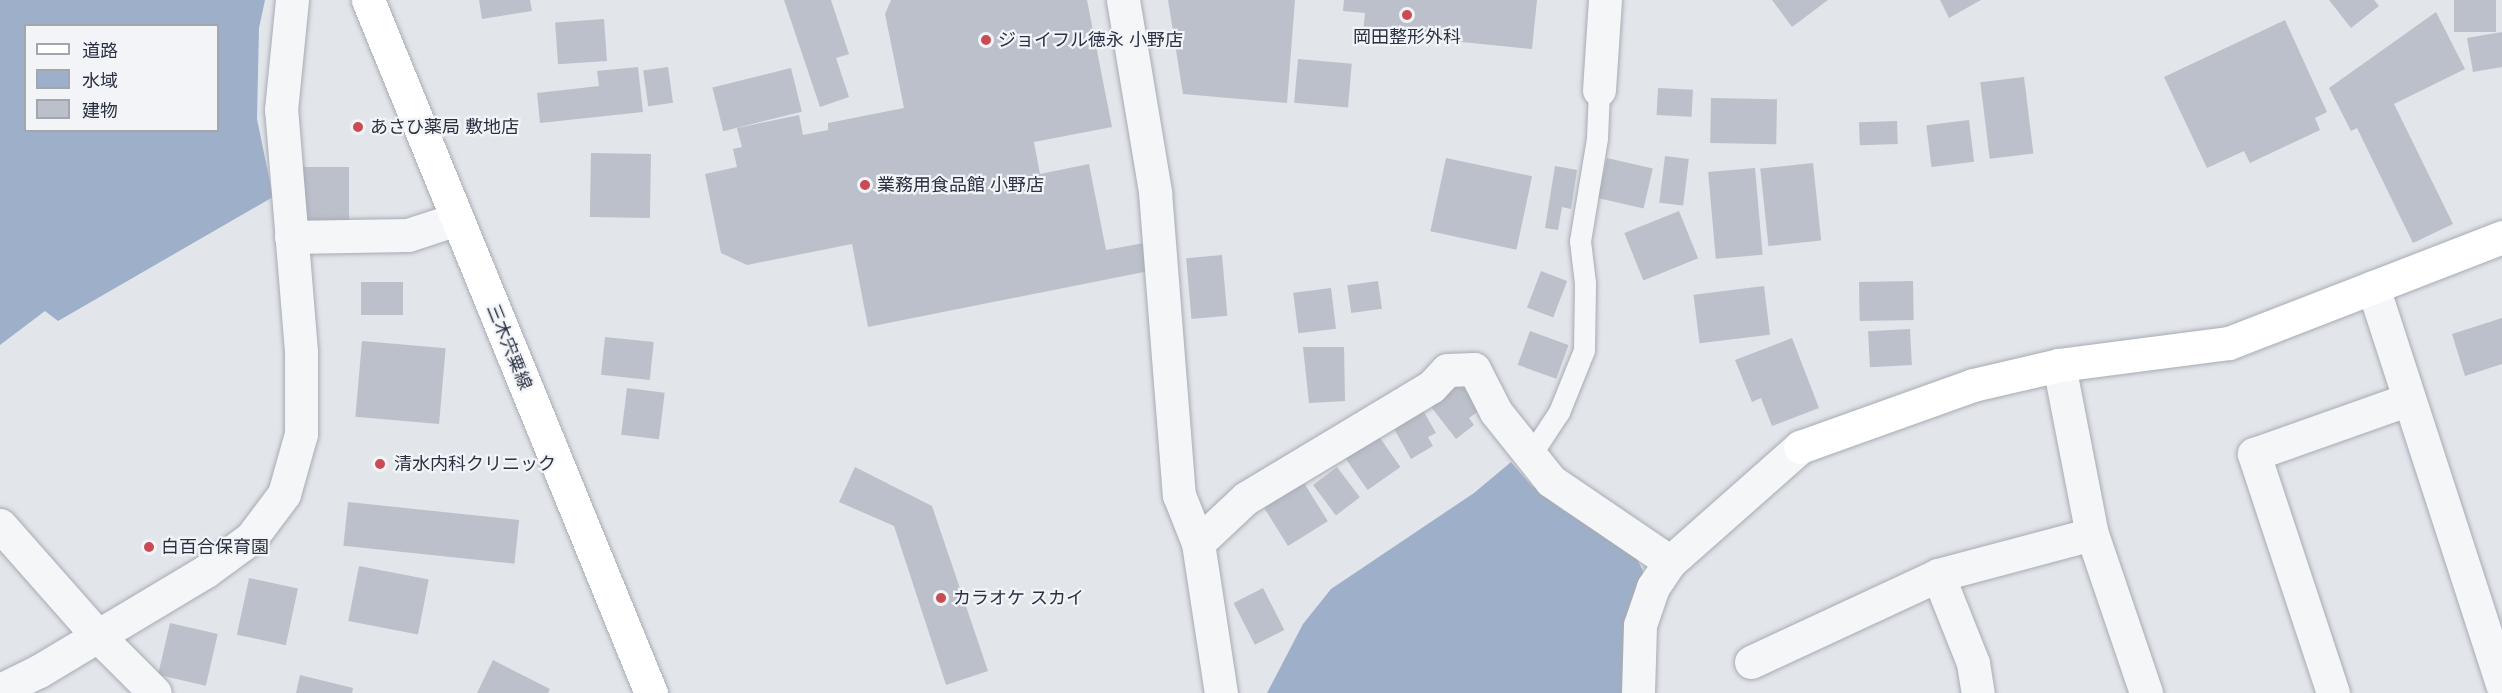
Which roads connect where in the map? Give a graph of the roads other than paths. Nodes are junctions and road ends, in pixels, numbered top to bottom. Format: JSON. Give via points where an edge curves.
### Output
{"nodes":[{"id":1,"x":292,"y":0,"type":"edge"},
{"id":2,"x":368,"y":0,"type":"edge"},
{"id":3,"x":1123,"y":0,"type":"edge"},
{"id":4,"x":1605,"y":0,"type":"edge"},
{"id":5,"x":1599,"y":90,"type":"joint"},
{"id":6,"x":457,"y":219,"type":"junction"},
{"id":7,"x":291,"y":237,"type":"junction"},
{"id":8,"x":2502,"y":237,"type":"edge"},
{"id":9,"x":2373,"y":287,"type":"junction"},
{"id":10,"x":2059,"y":365,"type":"junction"},
{"id":11,"x":2409,"y":399,"type":"junction"},
{"id":12,"x":1800,"y":447,"type":"joint"},
{"id":13,"x":1532,"y":453,"type":"junction"},
{"id":14,"x":0,"y":525,"type":"edge"},
{"id":15,"x":2092,"y":534,"type":"junction"},
{"id":16,"x":1198,"y":543,"type":"junction"},
{"id":17,"x":1671,"y":562,"type":"junction"},
{"id":18,"x":1938,"y":575,"type":"junction"},
{"id":19,"x":96,"y":634,"type":"junction"},
{"id":20,"x":1751,"y":662,"type":"dead end"},
{"id":21,"x":2502,"y":685,"type":"edge"},
{"id":22,"x":0,"y":690,"type":"edge"},
{"id":23,"x":155,"y":693,"type":"edge"},
{"id":24,"x":651,"y":693,"type":"edge"},
{"id":25,"x":1221,"y":693,"type":"edge"},
{"id":26,"x":1638,"y":693,"type":"edge"},
{"id":27,"x":1978,"y":693,"type":"edge"},
{"id":28,"x":2146,"y":693,"type":"edge"},
{"id":29,"x":2333,"y":693,"type":"edge"}],
"edges":[{"from":1,"to":7,"type":"street","via":[[280,110]]},
{"from":2,"to":6,"type":"main road","name":"三木宍粟線"},
{"from":3,"to":16,"type":"street","via":[[1155,192],[1179,495]]},
{"from":4,"to":5,"type":"street"},
{"from":5,"to":13,"type":"lane","via":[[1597,138],[1580,241],[1585,283],[1584,350],[1559,412]]},
{"from":6,"to":7,"type":"street","via":[[408,235]]},
{"from":6,"to":24,"type":"main road","name":"三木宍粟線"},
{"from":7,"to":19,"type":"street","via":[[301,351],[301,434],[284,494],[251,537],[206,571]]},
{"from":8,"to":9,"type":"main road"},
{"from":9,"to":10,"type":"main road","via":[[2229,343]]},
{"from":9,"to":11,"type":"street"},
{"from":10,"to":12,"type":"main road","via":[[1973,385]]},
{"from":10,"to":15,"type":"street"},
{"from":11,"to":21,"type":"street"},
{"from":11,"to":29,"type":"street","via":[[2254,454]]},
{"from":12,"to":17,"type":"street"},
{"from":13,"to":16,"type":"street","via":[[1496,412],[1474,369],[1447,370],[1431,387],[1246,498]]},
{"from":13,"to":17,"type":"street","via":[[1551,481]]},
{"from":14,"to":19,"type":"street"},
{"from":15,"to":18,"type":"street"},
{"from":15,"to":28,"type":"street"},
{"from":16,"to":25,"type":"street"},
{"from":17,"to":26,"type":"street","via":[[1653,587],[1640,625]]},
{"from":18,"to":20,"type":"street"},
{"from":18,"to":27,"type":"street","via":[[1973,663]]},
{"from":19,"to":22,"type":"street","via":[[39,671]]},
{"from":19,"to":23,"type":"street"}]}
